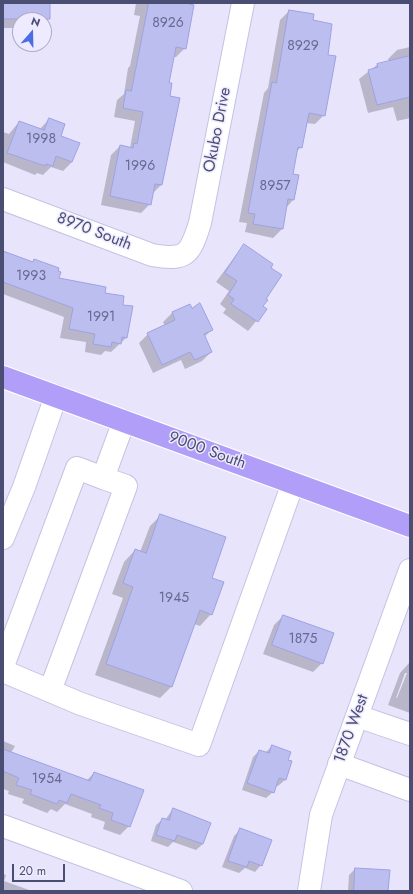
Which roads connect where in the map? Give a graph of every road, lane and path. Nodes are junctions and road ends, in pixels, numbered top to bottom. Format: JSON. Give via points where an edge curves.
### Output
{"nodes":[{"id":1,"x":243,"y":3,"type":"edge"},
{"id":2,"x":3,"y":199,"type":"edge"},
{"id":3,"x":185,"y":254,"type":"joint"},
{"id":4,"x":3,"y":377,"type":"edge"},
{"id":5,"x":56,"y":396,"type":"junction"},
{"id":6,"x":124,"y":421,"type":"junction"},
{"id":7,"x":103,"y":478,"type":"junction"},
{"id":8,"x":293,"y":483,"type":"junction"},
{"id":9,"x":410,"y":526,"type":"edge"},
{"id":10,"x":3,"y":538,"type":"edge"},
{"id":11,"x":410,"y":570,"type":"edge"},
{"id":12,"x":3,"y":666,"type":"edge"},
{"id":13,"x":3,"y":671,"type":"edge"},
{"id":14,"x":50,"y":691,"type":"junction"},
{"id":15,"x":357,"y":716,"type":"junction"},
{"id":16,"x":410,"y":734,"type":"edge"},
{"id":17,"x":339,"y":764,"type":"junction"},
{"id":18,"x":410,"y":790,"type":"edge"},
{"id":19,"x":3,"y":826,"type":"edge"},
{"id":20,"x":181,"y":891,"type":"edge"},
{"id":21,"x":309,"y":891,"type":"edge"}],
"edges":[{"from":1,"to":3,"type":"street","name":"Okubo Drive","via":[[200,223],[194,243]]},
{"from":2,"to":3,"type":"street","name":"8970 South","via":[[152,255],[172,258]]},
{"from":4,"to":5,"type":"main road","name":"9000 South"},
{"from":5,"to":6,"type":"main road","name":"9000 South"},
{"from":5,"to":10,"type":"street"},
{"from":6,"to":7,"type":"street"},
{"from":6,"to":8,"type":"main road","name":"9000 South"},
{"from":7,"to":12,"type":"street","via":[[77,468]]},
{"from":7,"to":14,"type":"street","via":[[126,486]]},
{"from":8,"to":9,"type":"main road","name":"9000 South"},
{"from":8,"to":14,"type":"street","via":[[199,745]]},
{"from":11,"to":15,"type":"street","name":"1870 West"},
{"from":13,"to":14,"type":"street"},
{"from":15,"to":16,"type":"street"},
{"from":15,"to":17,"type":"street","name":"1870 West"},
{"from":17,"to":18,"type":"street"},
{"from":17,"to":21,"type":"street","name":"1870 West","via":[[322,815]]},
{"from":19,"to":20,"type":"street"}]}
